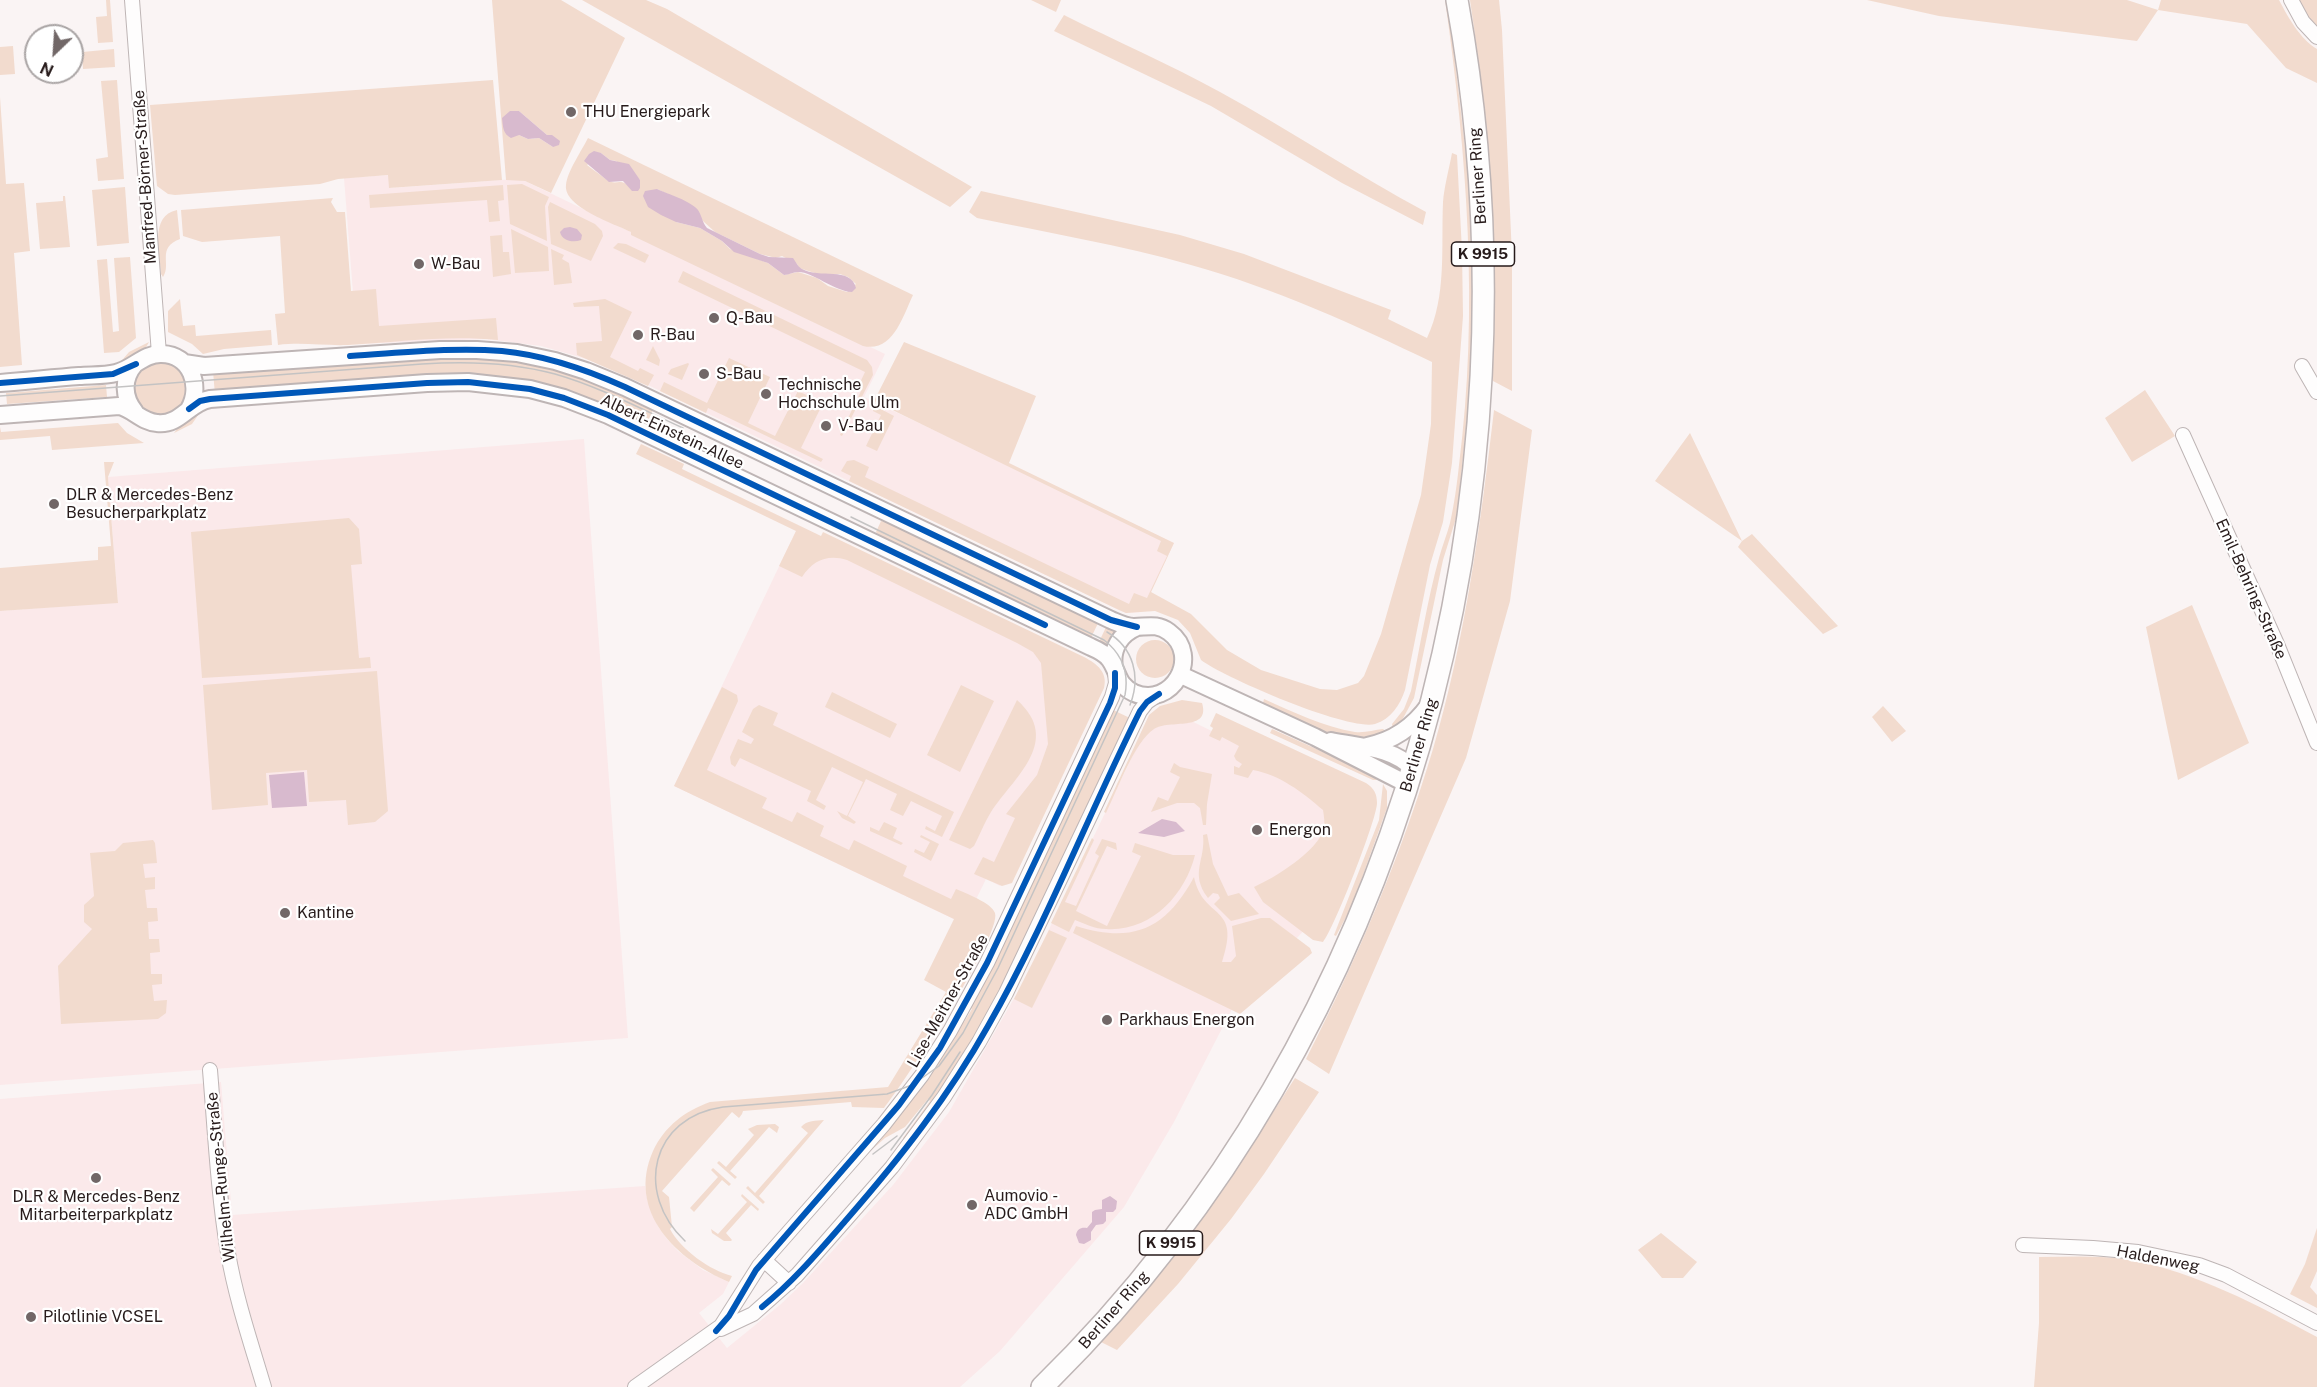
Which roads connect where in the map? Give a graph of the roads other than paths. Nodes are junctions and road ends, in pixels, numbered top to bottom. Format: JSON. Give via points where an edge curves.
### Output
{"nodes":[{"id":1,"x":132,"y":0,"type":"edge"},
{"id":2,"x":1457,"y":0,"type":"edge"},
{"id":3,"x":2291,"y":0,"type":"edge"},
{"id":4,"x":2317,"y":37,"type":"edge"},
{"id":5,"x":159,"y":354,"type":"junction"},
{"id":6,"x":184,"y":363,"type":"junction"},
{"id":7,"x":136,"y":364,"type":"junction"},
{"id":8,"x":2302,"y":366,"type":"dead end"},
{"id":9,"x":0,"y":383,"type":"edge"},
{"id":10,"x":2317,"y":392,"type":"edge"},
{"id":11,"x":189,"y":409,"type":"junction"},
{"id":12,"x":135,"y":412,"type":"junction"},
{"id":13,"x":0,"y":415,"type":"edge"},
{"id":14,"x":2183,"y":435,"type":"dead end"},
{"id":15,"x":1137,"y":627,"type":"junction"},
{"id":16,"x":1114,"y":670,"type":"junction"},
{"id":17,"x":1181,"y":675,"type":"junction"},
{"id":18,"x":1159,"y":694,"type":"junction"},
{"id":19,"x":1433,"y":698,"type":"junction"},
{"id":20,"x":1315,"y":737,"type":"junction"},
{"id":21,"x":2317,"y":743,"type":"edge"},
{"id":22,"x":1363,"y":747,"type":"junction"},
{"id":23,"x":1411,"y":777,"type":"junction"},
{"id":24,"x":210,"y":1070,"type":"dead end"},
{"id":25,"x":2023,"y":1245,"type":"dead end"},
{"id":26,"x":764,"y":1260,"type":"junction"},
{"id":27,"x":789,"y":1283,"type":"junction"},
{"id":28,"x":2317,"y":1323,"type":"edge"},
{"id":29,"x":716,"y":1331,"type":"junction"},
{"id":30,"x":264,"y":1387,"type":"edge"},
{"id":31,"x":635,"y":1387,"type":"edge"},
{"id":32,"x":1042,"y":1387,"type":"edge"}],
"edges":[{"from":1,"to":5,"type":"street","name":"Manfred-Börner-Straße"},
{"from":2,"to":19,"type":"main road","name":"Berliner Ring","number":"K 9915","via":[[1479,179],[1482,367],[1463,548]]},
{"from":3,"to":4,"type":"street"},
{"from":5,"to":6,"type":"street","name":"Albert-Einstein-Allee","via":[[174,356]]},
{"from":5,"to":7,"type":"street"},
{"from":6,"to":11,"type":"street","via":[[191,371],[195,387]]},
{"from":6,"to":15,"type":"street","name":"Albert-Einstein-Allee","via":[[208,366],[465,350],[517,353],[565,364],[625,387],[1111,620]]},
{"from":7,"to":9,"type":"street","via":[[113,374]]},
{"from":7,"to":12,"type":"street","via":[[126,386],[128,402]]},
{"from":8,"to":10,"type":"street"},
{"from":11,"to":12,"type":"street","name":"Albert-Einstein-Allee","via":[[177,420],[161,423],[144,420]]},
{"from":11,"to":16,"type":"street","name":"Albert-Einstein-Allee","via":[[210,399],[442,382],[494,383],[552,395],[608,415],[1091,647],[1107,657]]},
{"from":12,"to":13,"type":"street","name":"Albert-Einstein-Allee","via":[[115,406]]},
{"from":14,"to":21,"type":"street","name":"Emil-Behring-Straße"},
{"from":15,"to":16,"type":"street","via":[[1119,641]]},
{"from":15,"to":17,"type":"street","name":"Albert-Einstein-Allee","via":[[1154,626],[1174,636],[1182,651]]},
{"from":16,"to":18,"type":"street","name":"Albert-Einstein-Allee","via":[[1134,693]]},
{"from":16,"to":26,"type":"street","name":"Lise-Meitner-Straße","via":[[1115,688],[1110,703],[987,963],[940,1048],[899,1105]]},
{"from":17,"to":18,"type":"street"},
{"from":17,"to":20,"type":"street"},
{"from":18,"to":27,"type":"street","name":"Lise-Meitner-Straße","via":[[1140,711],[1014,976],[958,1076],[897,1162]]},
{"from":19,"to":22,"type":"street","via":[[1407,728]]},
{"from":19,"to":23,"type":"main road","name":"Berliner Ring","number":"K 9915"},
{"from":20,"to":22,"type":"street"},
{"from":20,"to":23,"type":"street"},
{"from":22,"to":23,"type":"street","via":[[1394,755]]},
{"from":23,"to":32,"type":"main road","name":"Berliner Ring","number":"K 9915","via":[[1364,908],[1329,988],[1254,1124],[1216,1183],[1140,1282]]},
{"from":24,"to":30,"type":"street","name":"Wilhelm-Runge-Straße","via":[[228,1253]]},
{"from":25,"to":28,"type":"street","name":"Haldenweg","via":[[2138,1252],[2199,1265]]},
{"from":26,"to":27,"type":"street"},
{"from":26,"to":29,"type":"street","name":"Lise-Meitner-Straße"},
{"from":27,"to":29,"type":"street","name":"Lise-Meitner-Straße","via":[[753,1314]]},
{"from":29,"to":31,"type":"street","name":"Lise-Meitner-Straße"}]}
